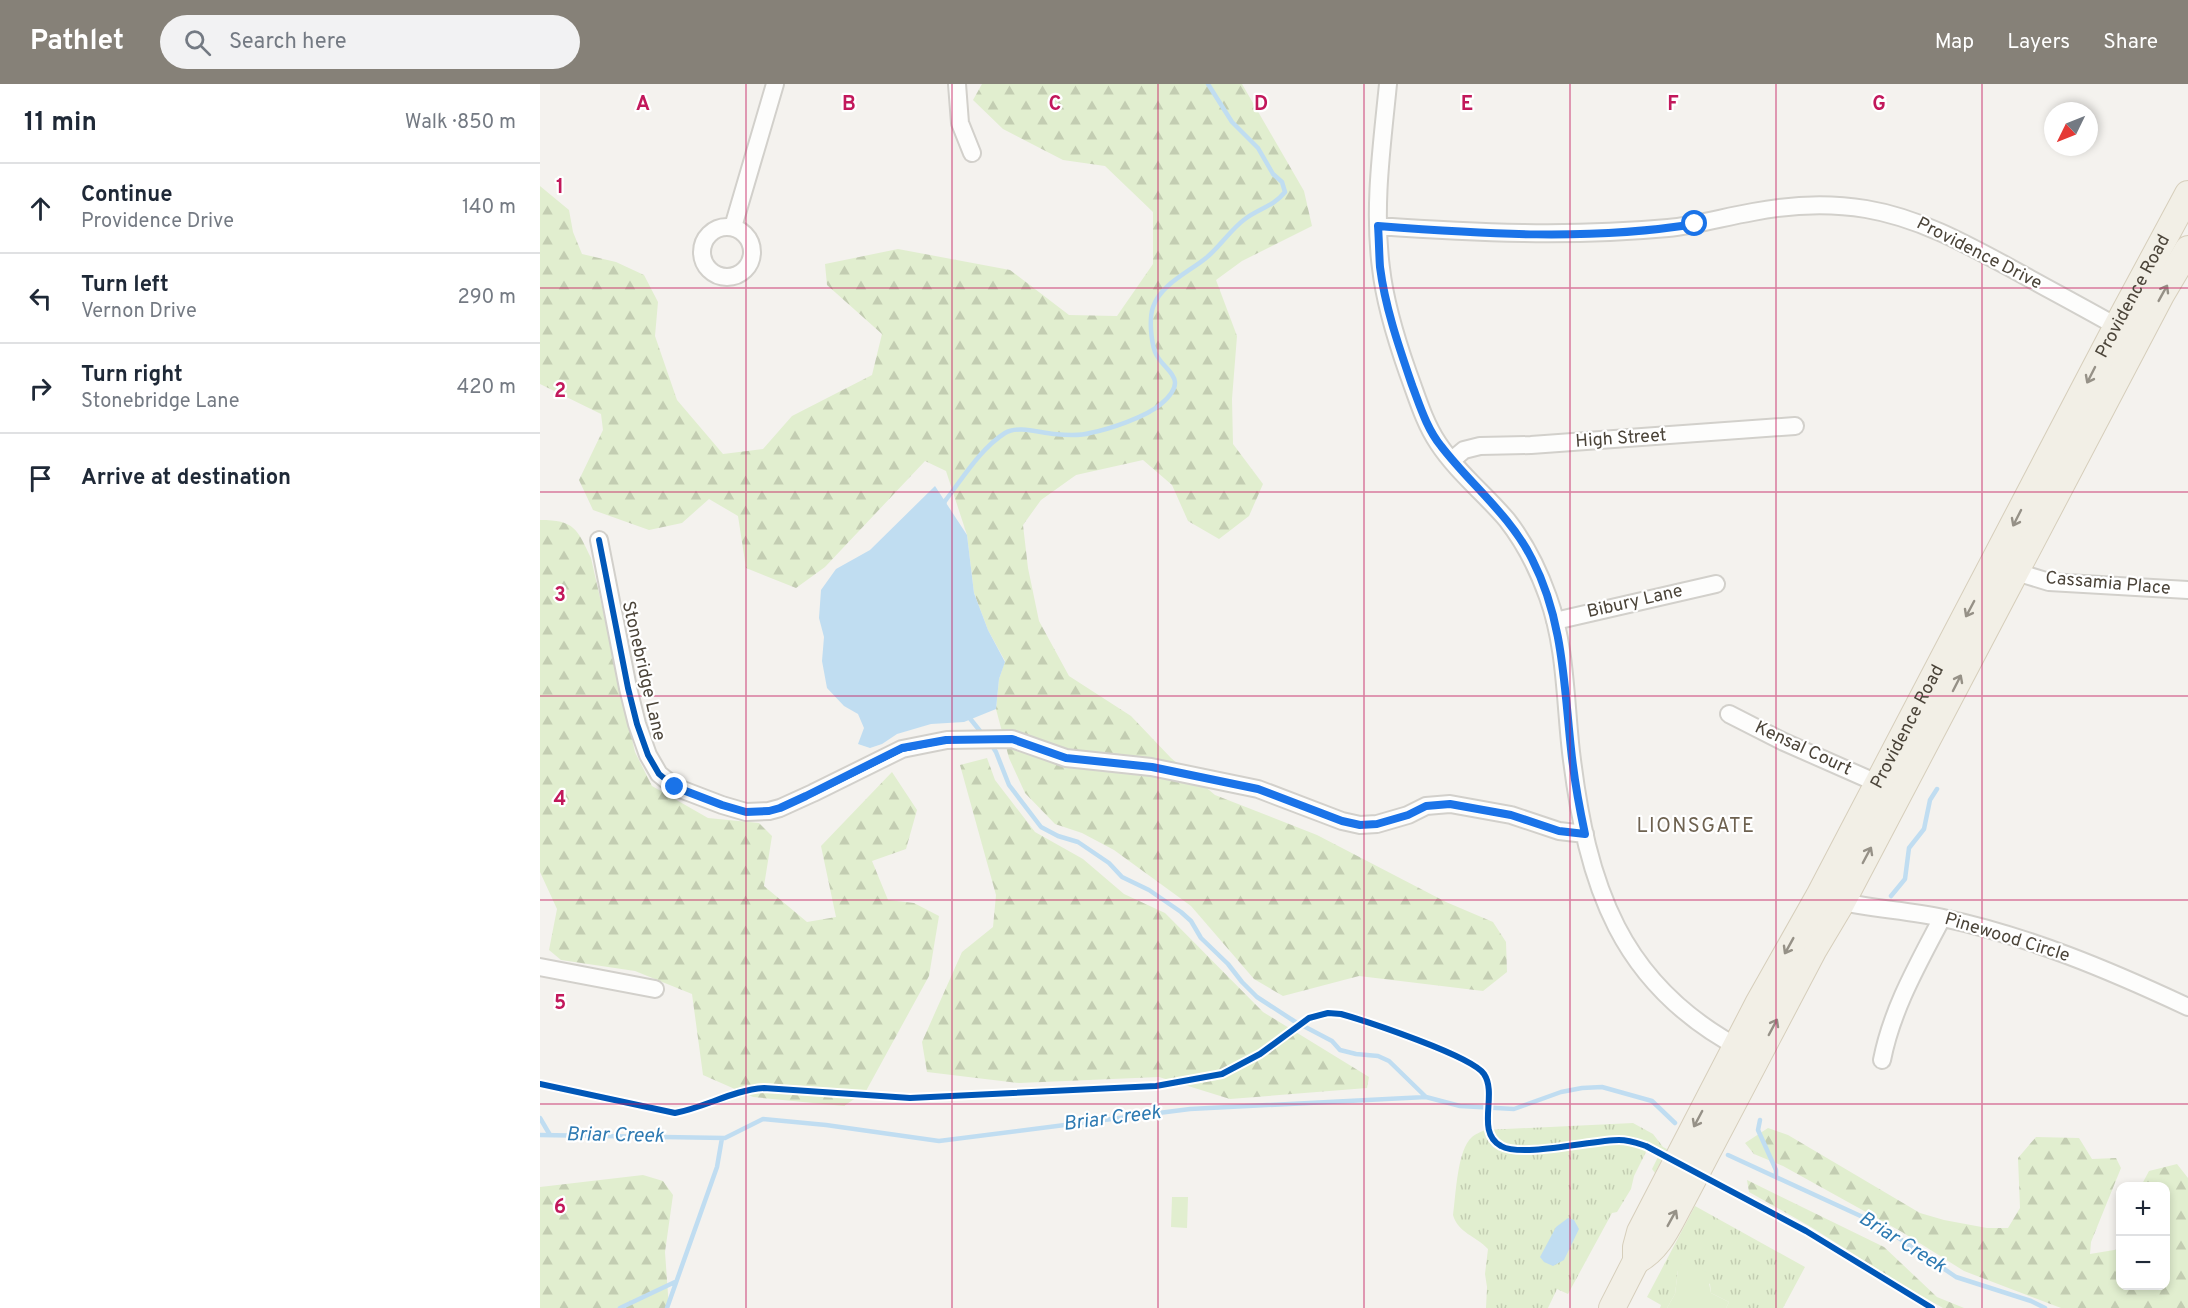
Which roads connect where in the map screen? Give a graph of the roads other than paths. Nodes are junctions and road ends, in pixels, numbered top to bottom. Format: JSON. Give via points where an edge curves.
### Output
{"nodes":[{"id":1,"x":775,"y":84,"type":"edge"},
{"id":2,"x":957,"y":84,"type":"edge"},
{"id":3,"x":1388,"y":84,"type":"edge"},
{"id":4,"x":972,"y":153,"type":"dead end"},
{"id":5,"x":2188,"y":194,"type":"edge"},
{"id":6,"x":1378,"y":226,"type":"junction"},
{"id":7,"x":733,"y":227,"type":"dead end"},
{"id":8,"x":2188,"y":249,"type":"edge"},
{"id":9,"x":2117,"y":326,"type":"junction"},
{"id":10,"x":2139,"y":338,"type":"junction"},
{"id":11,"x":1795,"y":426,"type":"dead end"},
{"id":12,"x":1452,"y":460,"type":"junction"},
{"id":13,"x":599,"y":540,"type":"dead end"},
{"id":14,"x":2006,"y":563,"type":"junction"},
{"id":15,"x":1716,"y":584,"type":"dead end"},
{"id":16,"x":2188,"y":590,"type":"edge"},
{"id":17,"x":1555,"y":621,"type":"junction"},
{"id":18,"x":1729,"y":714,"type":"dead end"},
{"id":19,"x":1877,"y":783,"type":"junction"},
{"id":20,"x":1585,"y":834,"type":"junction"},
{"id":21,"x":1830,"y":899,"type":"junction"},
{"id":22,"x":1942,"y":918,"type":"junction"},
{"id":23,"x":540,"y":967,"type":"edge"},
{"id":24,"x":655,"y":989,"type":"dead end"},
{"id":25,"x":2188,"y":1006,"type":"edge"},
{"id":26,"x":1746,"y":1052,"type":"junction"},
{"id":27,"x":1882,"y":1060,"type":"dead end"},
{"id":28,"x":1612,"y":1308,"type":"edge"}],
"edges":[{"from":1,"to":7,"type":"street"},
{"from":2,"to":4,"type":"street","via":[[960,123]]},
{"from":3,"to":6,"type":"street"},
{"from":5,"to":9,"type":"main road","name":"Providence Road"},
{"from":6,"to":9,"type":"street","name":"Providence Drive","via":[[1492,233],[1607,234],[1786,208],[1867,209],[1920,223],[1957,240]]},
{"from":6,"to":12,"type":"street","via":[[1380,268],[1399,347],[1428,425]]},
{"from":10,"to":8,"type":"main road","name":"Providence Road","one_way":true},
{"from":9,"to":10,"type":"street","name":"Providence Drive"},
{"from":9,"to":14,"type":"main road","name":"Providence Road","one_way":true},
{"from":10,"to":14,"type":"main road","name":"Providence Road"},
{"from":11,"to":12,"type":"street","name":"High Street","via":[[1531,446],[1480,446],[1464,450]]},
{"from":12,"to":17,"type":"street","via":[[1521,540],[1533,559]]},
{"from":13,"to":20,"type":"street","name":"Stonebridge Lane","via":[[637,724],[654,766],[675,787],[722,805],[746,812],[769,811],[902,748],[928,742],[1005,739],[1066,758],[1152,767],[1247,786],[1360,825],[1385,822],[1426,806],[1450,804]]},
{"from":14,"to":16,"type":"street","name":"Cassamia Place","via":[[2056,583]]},
{"from":14,"to":19,"type":"main road","name":"Providence Road","one_way":true},
{"from":21,"to":14,"type":"main road","name":"Providence Road","one_way":true},
{"from":15,"to":17,"type":"street","name":"Bibury Lane"},
{"from":17,"to":20,"type":"street"},
{"from":18,"to":19,"type":"street","name":"Kensal Court"},
{"from":19,"to":21,"type":"main road","name":"Providence Road"},
{"from":20,"to":26,"type":"street","via":[[1604,899],[1632,956],[1677,1007]]},
{"from":21,"to":22,"type":"street","name":"Pinewood Circle"},
{"from":21,"to":26,"type":"main road","name":"Providence Road","via":[[1789,946]]},
{"from":22,"to":25,"type":"street","name":"Pinewood Circle","via":[[2042,946]]},
{"from":22,"to":27,"type":"street","via":[[1905,989]]},
{"from":23,"to":24,"type":"street"},
{"from":26,"to":28,"type":"main road","name":"Providence Road","via":[[1640,1232],[1636,1261]]}]}
